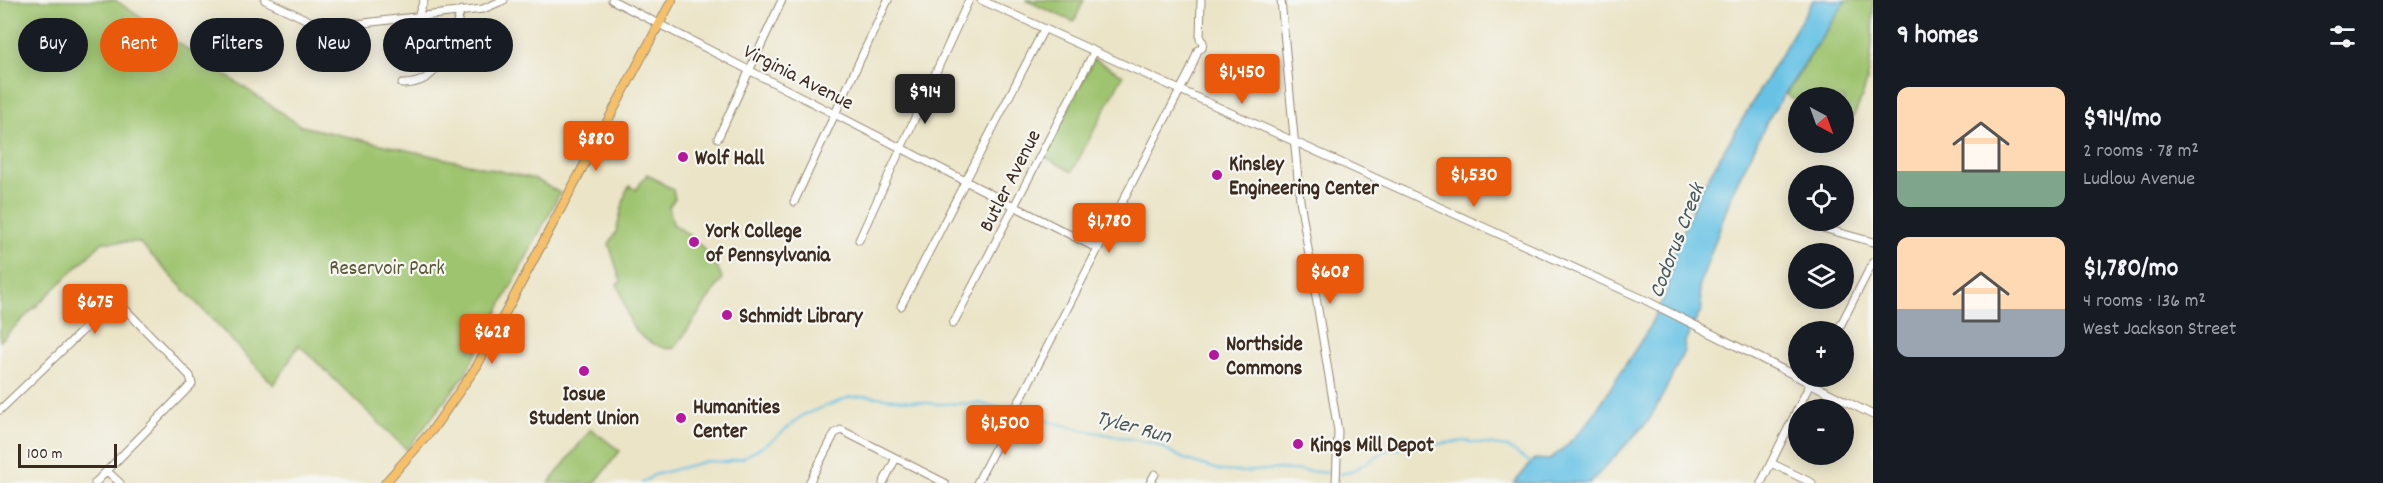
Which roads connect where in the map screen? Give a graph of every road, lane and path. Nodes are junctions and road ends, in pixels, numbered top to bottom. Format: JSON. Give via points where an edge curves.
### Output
{"nodes":[{"id":1,"x":268,"y":0,"type":"edge"},
{"id":2,"x":424,"y":0,"type":"edge"},
{"id":3,"x":504,"y":0,"type":"edge"},
{"id":4,"x":612,"y":0,"type":"edge"},
{"id":5,"x":672,"y":0,"type":"edge"},
{"id":6,"x":782,"y":0,"type":"edge"},
{"id":7,"x":888,"y":0,"type":"edge"},
{"id":8,"x":969,"y":0,"type":"edge"},
{"id":9,"x":981,"y":0,"type":"edge"},
{"id":10,"x":1201,"y":0,"type":"edge"},
{"id":11,"x":1281,"y":0,"type":"edge"},
{"id":12,"x":461,"y":10,"type":"junction"},
{"id":13,"x":418,"y":16,"type":"junction"},
{"id":14,"x":660,"y":23,"type":"junction"},
{"id":15,"x":1044,"y":29,"type":"junction"},
{"id":16,"x":1094,"y":52,"type":"junction"},
{"id":17,"x":750,"y":69,"type":"junction"},
{"id":18,"x":402,"y":84,"type":"dead end"},
{"id":19,"x":1180,"y":91,"type":"junction"},
{"id":20,"x":835,"y":114,"type":"junction"},
{"id":21,"x":718,"y":138,"type":"dead end"},
{"id":22,"x":1293,"y":142,"type":"junction"},
{"id":23,"x":901,"y":148,"type":"junction"},
{"id":24,"x":966,"y":181,"type":"junction"},
{"id":25,"x":794,"y":202,"type":"dead end"},
{"id":26,"x":1014,"y":206,"type":"junction"},
{"id":27,"x":1833,"y":231,"type":"edge"},
{"id":28,"x":859,"y":240,"type":"dead end"},
{"id":29,"x":1873,"y":242,"type":"edge"},
{"id":30,"x":1098,"y":249,"type":"junction"},
{"id":31,"x":1873,"y":262,"type":"edge"},
{"id":32,"x":901,"y":306,"type":"dead end"},
{"id":33,"x":1843,"y":321,"type":"edge"},
{"id":34,"x":954,"y":324,"type":"dead end"},
{"id":35,"x":1788,"y":372,"type":"edge"},
{"id":36,"x":1809,"y":387,"type":"edge"},
{"id":37,"x":1816,"y":387,"type":"edge"},
{"id":38,"x":0,"y":410,"type":"edge"},
{"id":39,"x":1873,"y":415,"type":"edge"},
{"id":40,"x":896,"y":458,"type":"junction"},
{"id":41,"x":1772,"y":464,"type":"junction"},
{"id":42,"x":107,"y":471,"type":"junction"},
{"id":43,"x":1155,"y":474,"type":"dead end"},
{"id":44,"x":95,"y":483,"type":"edge"},
{"id":45,"x":120,"y":483,"type":"edge"},
{"id":46,"x":385,"y":483,"type":"edge"},
{"id":47,"x":809,"y":483,"type":"edge"},
{"id":48,"x":884,"y":483,"type":"edge"},
{"id":49,"x":945,"y":483,"type":"edge"},
{"id":50,"x":977,"y":483,"type":"edge"},
{"id":51,"x":1150,"y":483,"type":"edge"},
{"id":52,"x":1336,"y":483,"type":"edge"},
{"id":53,"x":1761,"y":483,"type":"edge"},
{"id":54,"x":1812,"y":483,"type":"edge"}],
"edges":[{"from":1,"to":13,"type":"street","via":[[316,24]]},
{"from":2,"to":13,"type":"street"},
{"from":3,"to":12,"type":"street","via":[[483,9]]},
{"from":4,"to":14,"type":"street","name":"Virginia Avenue"},
{"from":5,"to":14,"type":"main road"},
{"from":6,"to":17,"type":"street"},
{"from":7,"to":20,"type":"street"},
{"from":8,"to":23,"type":"street"},
{"from":9,"to":15,"type":"street"},
{"from":10,"to":19,"type":"street","via":[[1198,50]]},
{"from":11,"to":22,"type":"street"},
{"from":12,"to":13,"type":"street"},
{"from":12,"to":18,"type":"street","via":[[443,62],[425,80]]},
{"from":14,"to":17,"type":"street","name":"Virginia Avenue"},
{"from":14,"to":46,"type":"main road","via":[[477,366],[433,429]]},
{"from":15,"to":16,"type":"street"},
{"from":15,"to":24,"type":"street"},
{"from":16,"to":19,"type":"street"},
{"from":16,"to":26,"type":"street","name":"Butler Avenue"},
{"from":17,"to":20,"type":"street","name":"Virginia Avenue"},
{"from":17,"to":21,"type":"street"},
{"from":19,"to":22,"type":"street"},
{"from":19,"to":30,"type":"street"},
{"from":20,"to":23,"type":"street","name":"Virginia Avenue"},
{"from":20,"to":25,"type":"street"},
{"from":22,"to":35,"type":"street","via":[[1643,299]]},
{"from":22,"to":52,"type":"street","via":[[1338,431]]},
{"from":23,"to":24,"type":"street","name":"Virginia Avenue"},
{"from":23,"to":28,"type":"street"},
{"from":24,"to":26,"type":"street","name":"Virginia Avenue"},
{"from":24,"to":32,"type":"street"},
{"from":26,"to":30,"type":"street","name":"Virginia Avenue"},
{"from":26,"to":34,"type":"street","name":"Butler Avenue"},
{"from":27,"to":29,"type":"street"},
{"from":30,"to":50,"type":"street"},
{"from":31,"to":33,"type":"street"},
{"from":36,"to":41,"type":"street"},
{"from":37,"to":39,"type":"street"},
{"from":38,"to":42,"type":"street","via":[[104,310],[121,305],[189,376],[192,384]]},
{"from":40,"to":47,"type":"street","via":[[838,430]]},
{"from":40,"to":48,"type":"street"},
{"from":40,"to":49,"type":"street"},
{"from":41,"to":53,"type":"street"},
{"from":41,"to":54,"type":"street"},
{"from":42,"to":44,"type":"street"},
{"from":42,"to":45,"type":"street"},
{"from":43,"to":51,"type":"street"}]}
